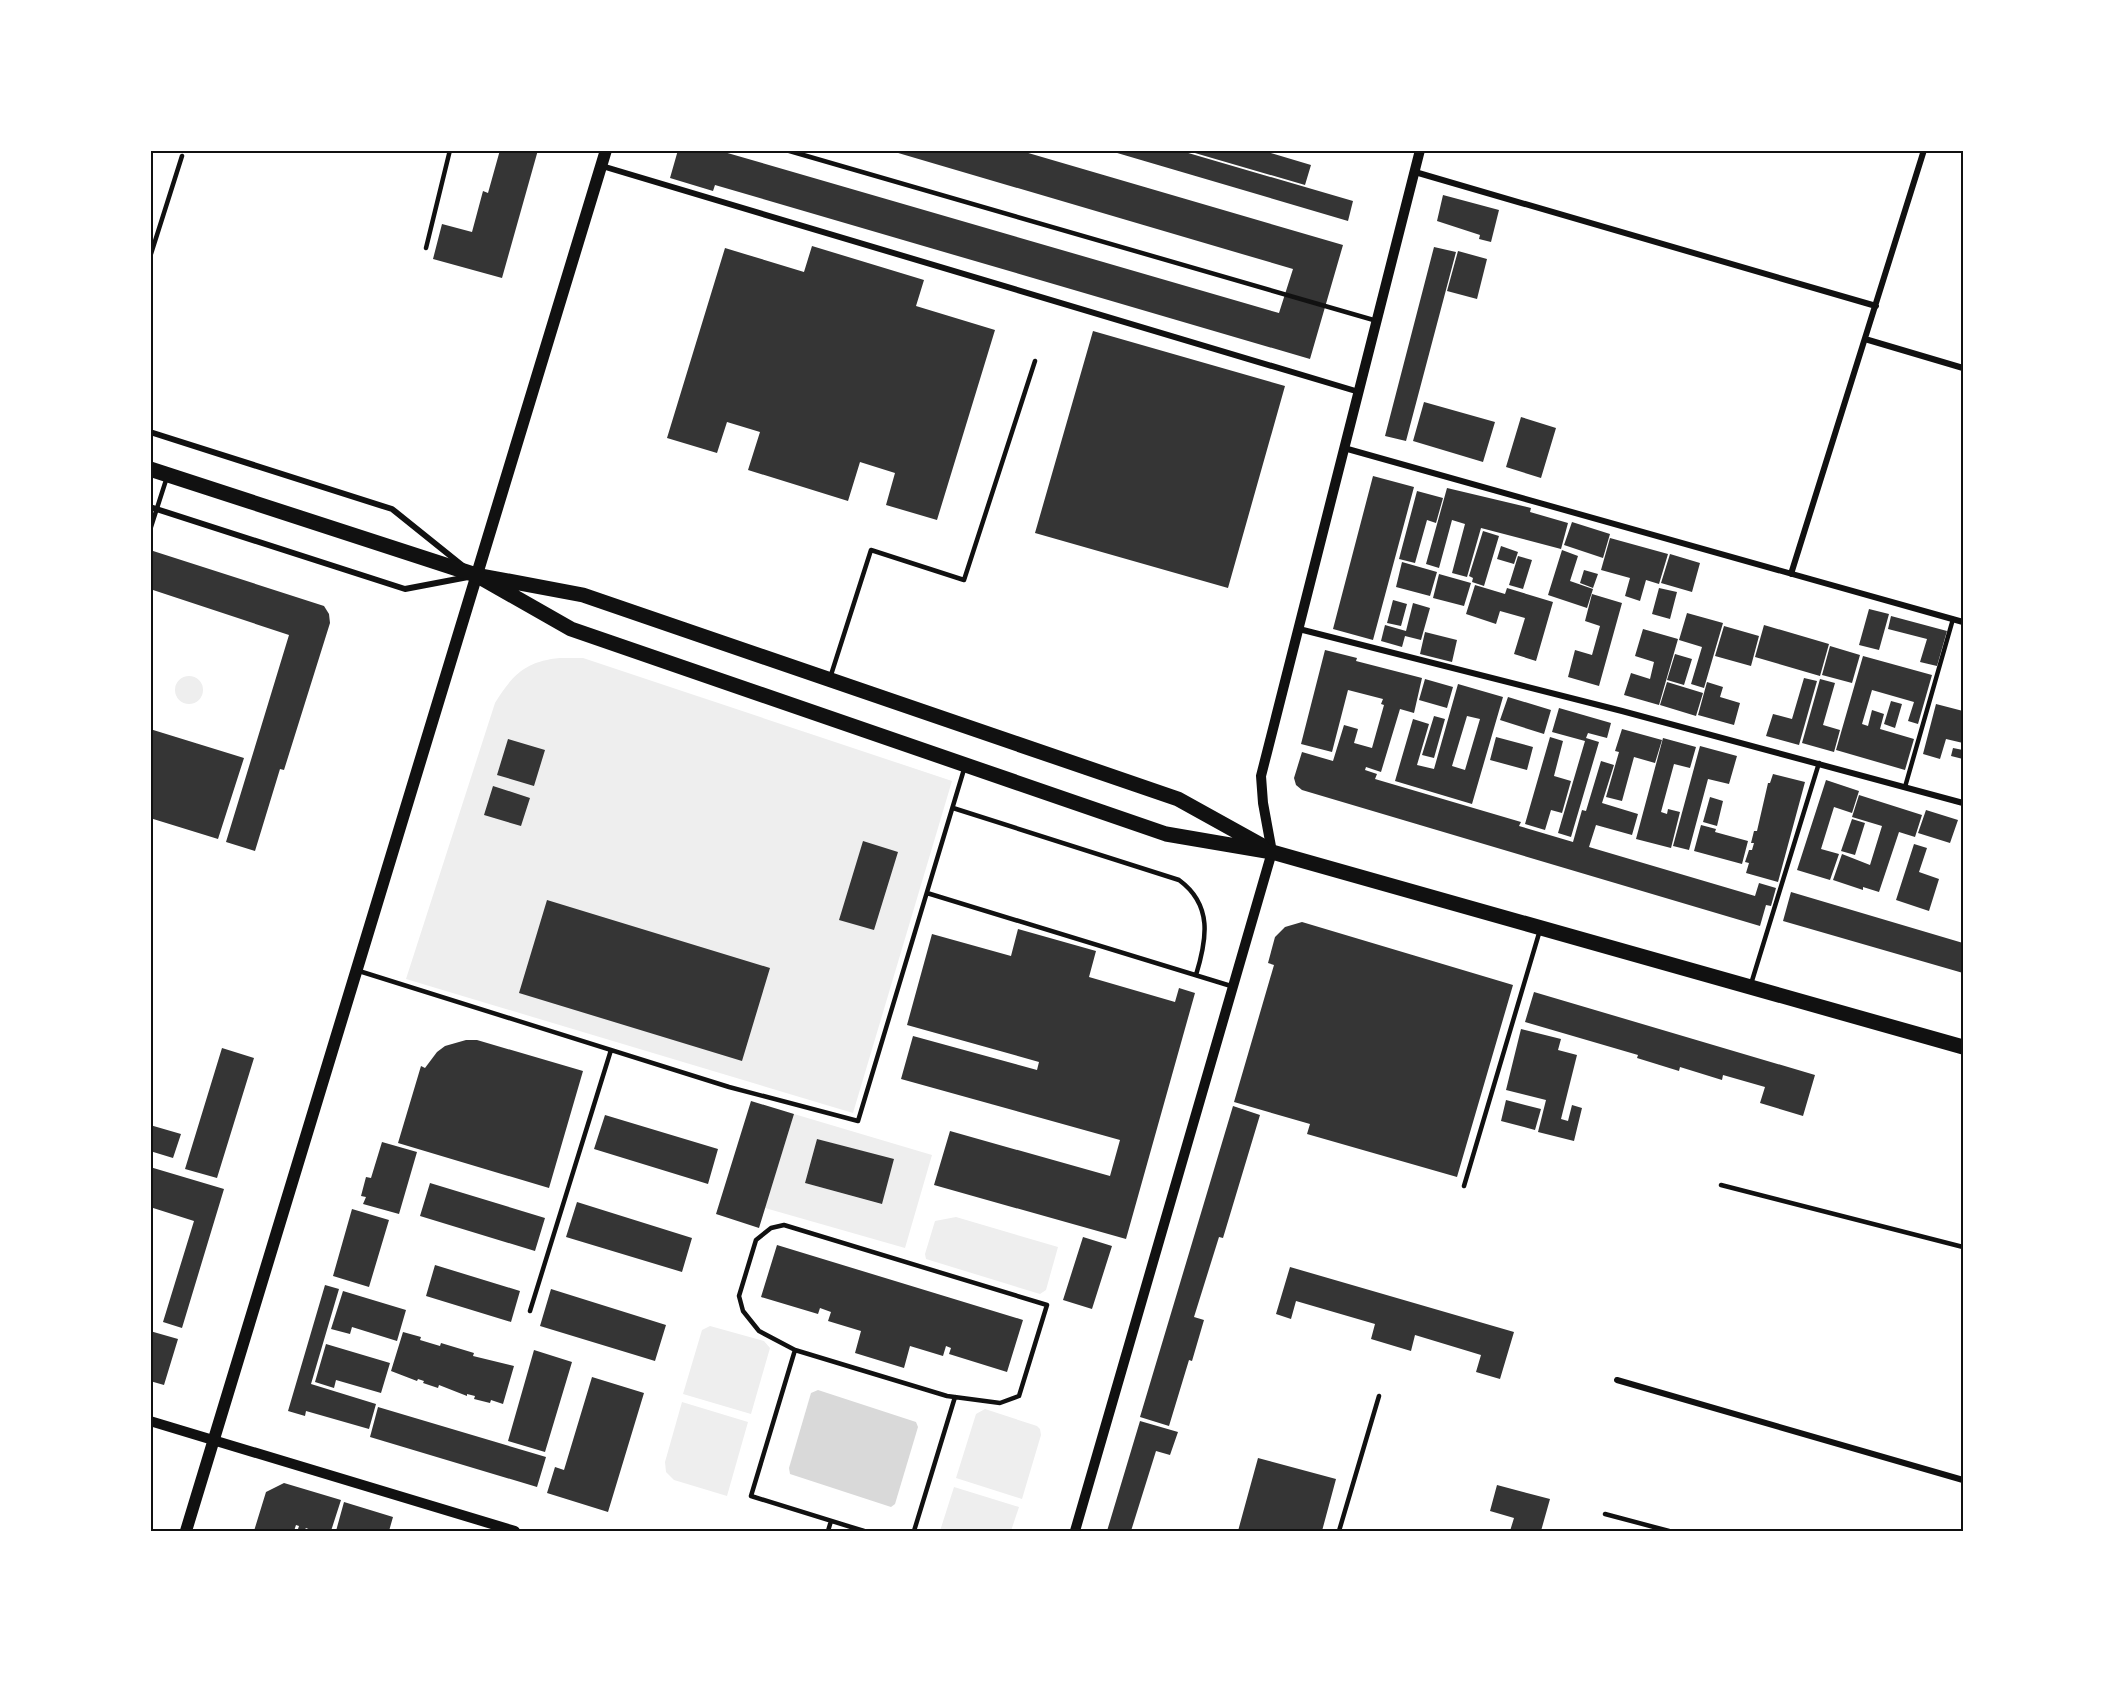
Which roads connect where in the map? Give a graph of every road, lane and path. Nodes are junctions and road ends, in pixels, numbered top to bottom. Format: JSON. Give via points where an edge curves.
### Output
{"nodes":[{"id":1,"x":450,"y":150,"type":"edge"},
{"id":2,"x":606,"y":150,"type":"edge"},
{"id":3,"x":786,"y":150,"type":"edge"},
{"id":4,"x":1420,"y":150,"type":"edge"},
{"id":5,"x":1924,"y":150,"type":"edge"},
{"id":6,"x":182,"y":156,"type":"dead end"},
{"id":7,"x":602,"y":166,"type":"junction"},
{"id":8,"x":1415,"y":172,"type":"junction"},
{"id":9,"x":426,"y":248,"type":"dead end"},
{"id":10,"x":150,"y":257,"type":"edge"},
{"id":11,"x":1876,"y":306,"type":"junction"},
{"id":12,"x":1377,"y":321,"type":"junction"},
{"id":13,"x":1865,"y":339,"type":"junction"},
{"id":14,"x":1035,"y":361,"type":"dead end"},
{"id":15,"x":1963,"y":368,"type":"edge"},
{"id":16,"x":1359,"y":392,"type":"junction"},
{"id":17,"x":150,"y":432,"type":"edge"},
{"id":18,"x":1344,"y":448,"type":"junction"},
{"id":19,"x":150,"y":469,"type":"edge"},
{"id":20,"x":168,"y":475,"type":"junction"},
{"id":21,"x":153,"y":508,"type":"edge"},
{"id":22,"x":150,"y":530,"type":"edge"},
{"id":23,"x":1791,"y":574,"type":"junction"},
{"id":24,"x":476,"y":575,"type":"junction"},
{"id":25,"x":1953,"y":620,"type":"junction"},
{"id":26,"x":1963,"y":622,"type":"edge"},
{"id":27,"x":1299,"y":629,"type":"junction"},
{"id":28,"x":829,"y":679,"type":"junction"},
{"id":29,"x":1819,"y":763,"type":"junction"},
{"id":30,"x":966,"y":765,"type":"junction"},
{"id":31,"x":1905,"y":787,"type":"junction"},
{"id":32,"x":1963,"y":803,"type":"edge"},
{"id":33,"x":952,"y":808,"type":"junction"},
{"id":34,"x":1272,"y":852,"type":"junction"},
{"id":35,"x":927,"y":893,"type":"junction"},
{"id":36,"x":1541,"y":927,"type":"junction"},
{"id":37,"x":356,"y":970,"type":"junction"},
{"id":38,"x":1196,"y":975,"type":"junction"},
{"id":39,"x":1233,"y":986,"type":"junction"},
{"id":40,"x":1750,"y":987,"type":"junction"},
{"id":41,"x":1963,"y":1047,"type":"edge"},
{"id":42,"x":611,"y":1050,"type":"junction"},
{"id":43,"x":1721,"y":1185,"type":"dead end"},
{"id":44,"x":1464,"y":1186,"type":"dead end"},
{"id":45,"x":1963,"y":1246,"type":"edge"},
{"id":46,"x":530,"y":1311,"type":"dead end"},
{"id":47,"x":795,"y":1350,"type":"junction"},
{"id":48,"x":1617,"y":1380,"type":"dead end"},
{"id":49,"x":1379,"y":1396,"type":"dead end"},
{"id":50,"x":954,"y":1397,"type":"junction"},
{"id":51,"x":150,"y":1421,"type":"edge"},
{"id":52,"x":214,"y":1440,"type":"junction"},
{"id":53,"x":1963,"y":1480,"type":"edge"},
{"id":54,"x":1605,"y":1514,"type":"dead end"},
{"id":55,"x":831,"y":1521,"type":"junction"},
{"id":56,"x":186,"y":1531,"type":"edge"},
{"id":57,"x":515,"y":1531,"type":"edge"},
{"id":58,"x":828,"y":1531,"type":"edge"},
{"id":59,"x":864,"y":1531,"type":"edge"},
{"id":60,"x":914,"y":1531,"type":"edge"},
{"id":61,"x":1075,"y":1531,"type":"edge"},
{"id":62,"x":1339,"y":1531,"type":"edge"},
{"id":63,"x":1669,"y":1531,"type":"edge"}],
"edges":[{"from":1,"to":9,"type":"lane"},
{"from":2,"to":7,"type":"main road"},
{"from":3,"to":12,"type":"lane"},
{"from":4,"to":8,"type":"street"},
{"from":5,"to":11,"type":"street"},
{"from":6,"to":10,"type":"lane"},
{"from":7,"to":16,"type":"street"},
{"from":7,"to":24,"type":"main road"},
{"from":8,"to":11,"type":"street"},
{"from":8,"to":12,"type":"street"},
{"from":11,"to":13,"type":"street"},
{"from":12,"to":16,"type":"street"},
{"from":13,"to":15,"type":"street"},
{"from":13,"to":23,"type":"street"},
{"from":14,"to":28,"type":"lane","via":[[964,580],[871,550]]},
{"from":16,"to":18,"type":"street"},
{"from":17,"to":24,"type":"street","via":[[392,509]]},
{"from":18,"to":23,"type":"street"},
{"from":18,"to":27,"type":"street"},
{"from":19,"to":20,"type":"main road"},
{"from":20,"to":21,"type":"lane"},
{"from":20,"to":24,"type":"main road"},
{"from":21,"to":22,"type":"lane"},
{"from":21,"to":24,"type":"street","via":[[405,589]]},
{"from":23,"to":25,"type":"street"},
{"from":24,"to":28,"type":"main road","via":[[583,595]]},
{"from":24,"to":30,"type":"main road","via":[[571,629]]},
{"from":24,"to":37,"type":"main road"},
{"from":25,"to":26,"type":"street"},
{"from":25,"to":31,"type":"lane"},
{"from":27,"to":29,"type":"street"},
{"from":27,"to":34,"type":"street","via":[[1261,776]]},
{"from":28,"to":34,"type":"main road","via":[[1178,799]]},
{"from":29,"to":31,"type":"street"},
{"from":29,"to":40,"type":"lane"},
{"from":30,"to":33,"type":"lane"},
{"from":30,"to":34,"type":"main road","via":[[1166,834]]},
{"from":31,"to":32,"type":"street"},
{"from":33,"to":35,"type":"lane"},
{"from":33,"to":38,"type":"lane","via":[[1179,880],[1194,893],[1205,923],[1203,953]]},
{"from":34,"to":36,"type":"main road"},
{"from":34,"to":39,"type":"street"},
{"from":35,"to":38,"type":"lane"},
{"from":35,"to":42,"type":"lane","via":[[858,1121]]},
{"from":36,"to":40,"type":"main road"},
{"from":36,"to":44,"type":"lane"},
{"from":37,"to":42,"type":"lane"},
{"from":37,"to":52,"type":"main road"},
{"from":38,"to":39,"type":"lane"},
{"from":39,"to":61,"type":"street"},
{"from":40,"to":41,"type":"main road"},
{"from":42,"to":46,"type":"lane"},
{"from":43,"to":45,"type":"lane"},
{"from":47,"to":50,"type":"lane"},
{"from":47,"to":50,"type":"lane","via":[[759,1331],[740,1304],[756,1240],[777,1226],[1047,1305],[1019,1396],[1000,1403]]},
{"from":47,"to":55,"type":"lane","via":[[751,1496]]},
{"from":48,"to":53,"type":"street"},
{"from":49,"to":62,"type":"lane"},
{"from":50,"to":60,"type":"lane"},
{"from":51,"to":52,"type":"street"},
{"from":52,"to":56,"type":"main road"},
{"from":52,"to":57,"type":"street"},
{"from":54,"to":63,"type":"lane"},
{"from":55,"to":58,"type":"lane"},
{"from":55,"to":59,"type":"lane"}]}
